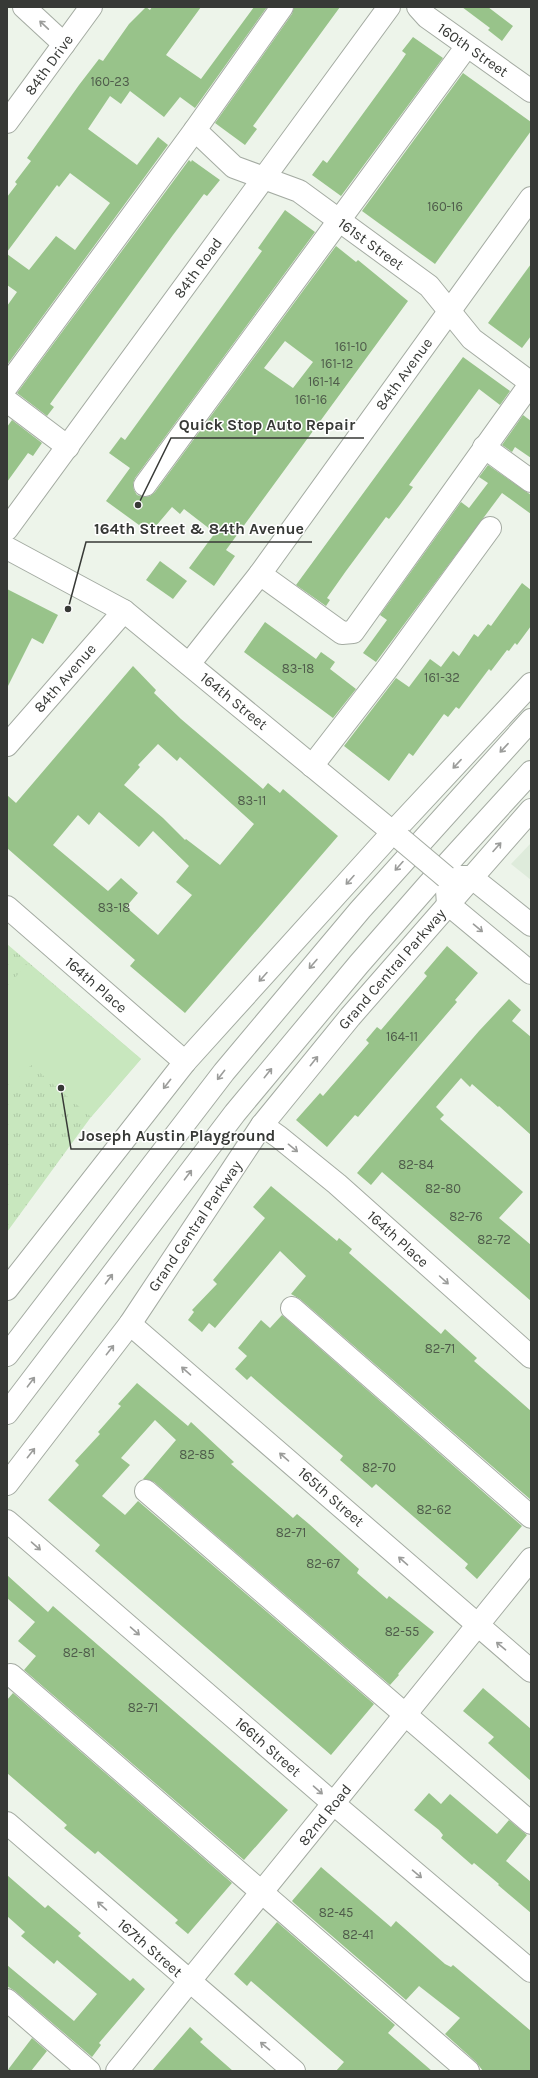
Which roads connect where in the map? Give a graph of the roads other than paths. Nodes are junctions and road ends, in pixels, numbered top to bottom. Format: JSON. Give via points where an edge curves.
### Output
{"nodes":[{"id":1,"x":24,"y":7,"type":"edge"},
{"id":2,"x":91,"y":7,"type":"edge"},
{"id":3,"x":282,"y":7,"type":"edge"},
{"id":4,"x":389,"y":7,"type":"edge"},
{"id":5,"x":418,"y":7,"type":"edge"},
{"id":6,"x":64,"y":44,"type":"junction"},
{"id":7,"x":467,"y":46,"type":"junction"},
{"id":8,"x":531,"y":91,"type":"edge"},
{"id":9,"x":7,"y":122,"type":"edge"},
{"id":10,"x":195,"y":130,"type":"junction"},
{"id":11,"x":265,"y":178,"type":"junction"},
{"id":12,"x":531,"y":198,"type":"edge"},
{"id":13,"x":339,"y":221,"type":"junction"},
{"id":14,"x":448,"y":312,"type":"junction"},
{"id":15,"x":531,"y":383,"type":"edge"},
{"id":16,"x":7,"y":386,"type":"edge"},
{"id":17,"x":7,"y":401,"type":"edge"},
{"id":18,"x":68,"y":447,"type":"junction"},
{"id":19,"x":484,"y":447,"type":"junction"},
{"id":20,"x":531,"y":481,"type":"edge"},
{"id":21,"x":145,"y":485,"type":"dead end"},
{"id":22,"x":490,"y":528,"type":"dead end"},
{"id":23,"x":7,"y":529,"type":"edge"},
{"id":24,"x":7,"y":548,"type":"edge"},
{"id":25,"x":260,"y":574,"type":"junction"},
{"id":26,"x":124,"y":611,"type":"junction"},
{"id":27,"x":189,"y":664,"type":"junction"},
{"id":28,"x":531,"y":684,"type":"edge"},
{"id":29,"x":531,"y":720,"type":"edge"},
{"id":30,"x":8,"y":743,"type":"edge"},
{"id":31,"x":312,"y":766,"type":"junction"},
{"id":32,"x":531,"y":772,"type":"edge"},
{"id":33,"x":531,"y":810,"type":"edge"},
{"id":34,"x":397,"y":836,"type":"junction"},
{"id":35,"x":446,"y":877,"type":"junction"},
{"id":36,"x":471,"y":877,"type":"junction"},
{"id":37,"x":448,"y":904,"type":"junction"},
{"id":38,"x":7,"y":908,"type":"edge"},
{"id":39,"x":531,"y":925,"type":"edge"},
{"id":40,"x":531,"y":973,"type":"edge"},
{"id":41,"x":185,"y":1062,"type":"junction"},
{"id":42,"x":262,"y":1125,"type":"junction"},
{"id":43,"x":7,"y":1289,"type":"edge"},
{"id":44,"x":292,"y":1308,"type":"dead end"},
{"id":45,"x":130,"y":1324,"type":"junction"},
{"id":46,"x":7,"y":1355,"type":"edge"},
{"id":47,"x":531,"y":1358,"type":"edge"},
{"id":48,"x":7,"y":1413,"type":"edge"},
{"id":49,"x":7,"y":1484,"type":"edge"},
{"id":50,"x":146,"y":1491,"type":"dead end"},
{"id":51,"x":531,"y":1517,"type":"edge"},
{"id":52,"x":7,"y":1521,"type":"edge"},
{"id":53,"x":531,"y":1559,"type":"edge"},
{"id":54,"x":477,"y":1626,"type":"junction"},
{"id":55,"x":531,"y":1671,"type":"edge"},
{"id":56,"x":11,"y":1675,"type":"dead end"},
{"id":57,"x":405,"y":1715,"type":"junction"},
{"id":58,"x":334,"y":1804,"type":"junction"},
{"id":59,"x":7,"y":1823,"type":"edge"},
{"id":60,"x":531,"y":1823,"type":"edge"},
{"id":61,"x":263,"y":1892,"type":"junction"},
{"id":62,"x":531,"y":1971,"type":"edge"},
{"id":63,"x":190,"y":1982,"type":"junction"},
{"id":64,"x":7,"y":2000,"type":"edge"},
{"id":65,"x":89,"y":2071,"type":"edge"},
{"id":66,"x":117,"y":2071,"type":"edge"},
{"id":67,"x":294,"y":2071,"type":"edge"},
{"id":68,"x":468,"y":2071,"type":"edge"}],
"edges":[{"from":6,"to":1,"type":"main road","one_way":true},
{"from":2,"to":6,"type":"main road","name":"84th Drive"},
{"from":3,"to":10,"type":"main road"},
{"from":4,"to":11,"type":"main road","name":"84th Road"},
{"from":5,"to":7,"type":"main road","name":"160th Street","via":[[427,17]]},
{"from":6,"to":9,"type":"main road","name":"84th Drive"},
{"from":7,"to":8,"type":"main road","name":"160th Street"},
{"from":7,"to":13,"type":"main road"},
{"from":10,"to":11,"type":"main road","name":"161st Street","via":[[234,167]]},
{"from":10,"to":16,"type":"main road"},
{"from":11,"to":13,"type":"main road","name":"161st Street","via":[[300,191]]},
{"from":11,"to":18,"type":"main road","name":"84th Road"},
{"from":12,"to":14,"type":"main road","name":"84th Avenue"},
{"from":13,"to":14,"type":"main road","name":"161st Street","via":[[429,286]]},
{"from":13,"to":21,"type":"main road"},
{"from":14,"to":15,"type":"main road","name":"161st Street","via":[[472,339]]},
{"from":14,"to":25,"type":"main road","name":"84th Avenue"},
{"from":15,"to":19,"type":"main road"},
{"from":17,"to":18,"type":"main road"},
{"from":18,"to":23,"type":"main road","name":"84th Road"},
{"from":19,"to":20,"type":"main road"},
{"from":19,"to":25,"type":"main road","via":[[353,632],[342,633]]},
{"from":22,"to":31,"type":"main road"},
{"from":24,"to":26,"type":"main road","name":"164th Street"},
{"from":25,"to":27,"type":"main road","name":"84th Avenue"},
{"from":26,"to":27,"type":"main road","name":"164th Street"},
{"from":26,"to":30,"type":"main road","name":"84th Avenue"},
{"from":27,"to":31,"type":"main road","name":"164th Street"},
{"from":28,"to":34,"type":"main road","one_way":true},
{"from":29,"to":46,"type":"main road","one_way":true,"via":[[360,910],[224,1072]]},
{"from":31,"to":34,"type":"main road","name":"164th Street"},
{"from":48,"to":32,"type":"main road","name":"Grand Central Parkway","one_way":true,"via":[[235,1113],[384,935]]},
{"from":36,"to":33,"type":"main road","name":"Grand Central Parkway","one_way":true},
{"from":34,"to":35,"type":"main road","name":"164th Street","bridge":true},
{"from":34,"to":41,"type":"main road","one_way":true},
{"from":35,"to":36,"type":"main road"},
{"from":35,"to":37,"type":"main road"},
{"from":36,"to":37,"type":"main road","name":"Grand Central Parkway"},
{"from":36,"to":39,"type":"main road"},
{"from":37,"to":40,"type":"main road","one_way":true},
{"from":42,"to":37,"type":"main road","name":"Grand Central Parkway","one_way":true,"via":[[350,1017]]},
{"from":38,"to":41,"type":"main road","name":"164th Place"},
{"from":41,"to":43,"type":"main road","one_way":true},
{"from":42,"to":45,"type":"main road","name":"Grand Central Parkway"},
{"from":42,"to":47,"type":"main road","name":"164th Place","one_way":true,"via":[[337,1184]]},
{"from":44,"to":51,"type":"main road"},
{"from":49,"to":45,"type":"main road","name":"Grand Central Parkway","one_way":true},
{"from":54,"to":45,"type":"main road","name":"165th Street","one_way":true},
{"from":50,"to":57,"type":"main road"},
{"from":52,"to":58,"type":"main road","name":"166th Street","one_way":true},
{"from":53,"to":54,"type":"main road","name":"82nd Road"},
{"from":55,"to":54,"type":"main road","name":"165th Street","one_way":true},
{"from":54,"to":57,"type":"main road","name":"82nd Road"},
{"from":56,"to":61,"type":"main road"},
{"from":57,"to":58,"type":"main road","name":"82nd Road"},
{"from":57,"to":60,"type":"main road"},
{"from":58,"to":61,"type":"main road","name":"82nd Road"},
{"from":58,"to":62,"type":"main road","name":"166th Street","one_way":true},
{"from":63,"to":59,"type":"main road","name":"167th Street","one_way":true},
{"from":61,"to":63,"type":"main road","name":"82nd Road"},
{"from":61,"to":68,"type":"main road"},
{"from":63,"to":66,"type":"main road","name":"82nd Road"},
{"from":67,"to":63,"type":"main road","name":"167th Street","one_way":true},
{"from":64,"to":65,"type":"main road"}]}
